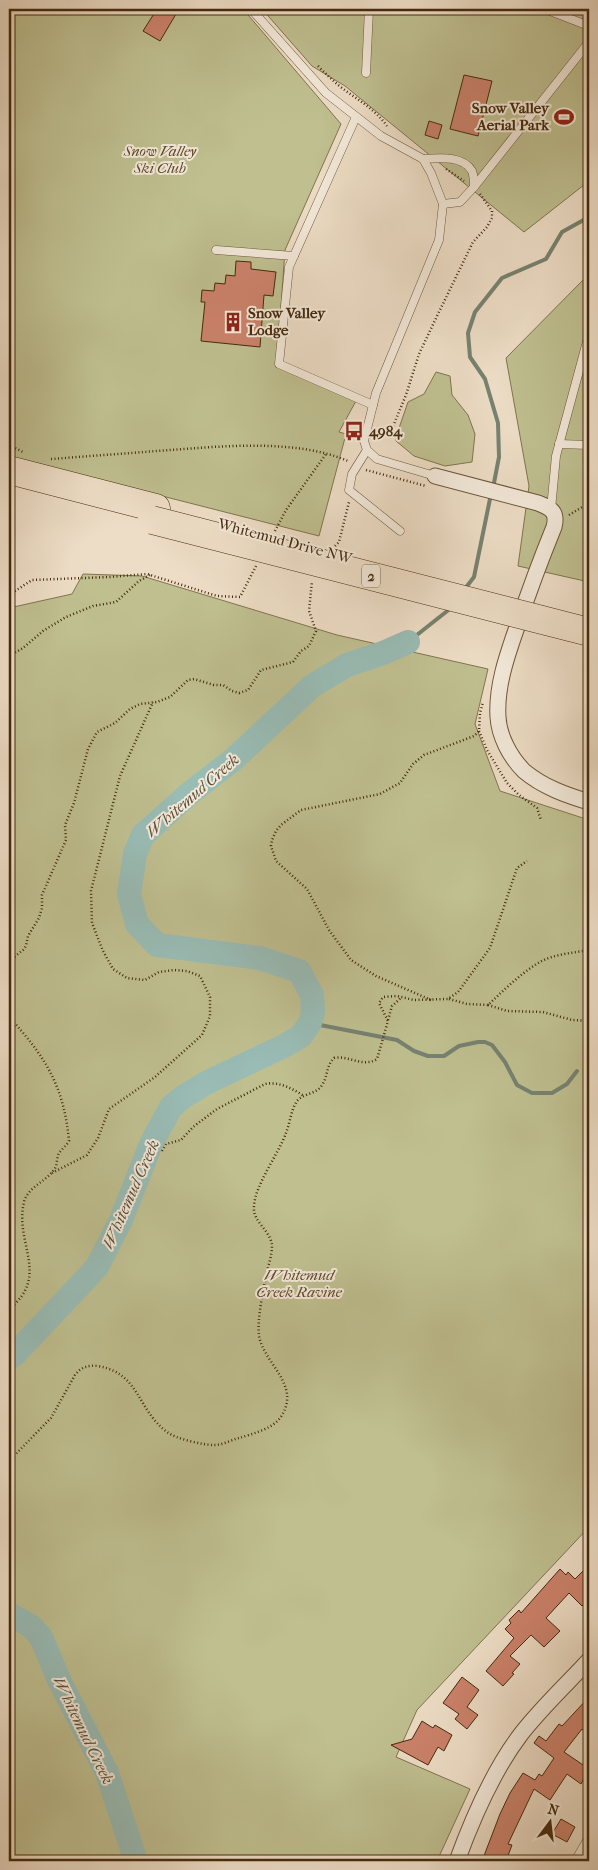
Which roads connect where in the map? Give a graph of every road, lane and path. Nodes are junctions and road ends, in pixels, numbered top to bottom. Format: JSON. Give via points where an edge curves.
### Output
{"nodes":[{"id":1,"x":251,"y":9,"type":"edge"},
{"id":2,"x":369,"y":9,"type":"edge"},
{"id":3,"x":544,"y":9,"type":"edge"},
{"id":4,"x":589,"y":26,"type":"edge"},
{"id":5,"x":589,"y":42,"type":"edge"},
{"id":6,"x":314,"y":63,"type":"dead end"},
{"id":7,"x":366,"y":73,"type":"dead end"},
{"id":8,"x":356,"y":117,"type":"junction"},
{"id":9,"x":389,"y":130,"type":"dead end"},
{"id":10,"x":426,"y":159,"type":"junction"},
{"id":11,"x":474,"y":188,"type":"junction"},
{"id":12,"x":443,"y":204,"type":"junction"},
{"id":13,"x":216,"y":250,"type":"dead end"},
{"id":14,"x":294,"y":256,"type":"junction"},
{"id":15,"x":589,"y":334,"type":"edge"},
{"id":16,"x":373,"y":405,"type":"junction"},
{"id":17,"x":389,"y":436,"type":"dead end"},
{"id":18,"x":559,"y":444,"type":"junction"},
{"id":19,"x":589,"y":445,"type":"edge"},
{"id":20,"x":367,"y":450,"type":"junction"},
{"id":21,"x":327,"y":454,"type":"junction"},
{"id":22,"x":50,"y":459,"type":"dead end"},
{"id":23,"x":358,"y":466,"type":"junction"},
{"id":24,"x":9,"y":470,"type":"edge"},
{"id":25,"x":433,"y":482,"type":"junction"},
{"id":26,"x":9,"y":485,"type":"edge"},
{"id":27,"x":351,"y":492,"type":"junction"},
{"id":28,"x":545,"y":506,"type":"junction"},
{"id":29,"x":589,"y":506,"type":"edge"},
{"id":30,"x":154,"y":514,"type":"junction"},
{"id":31,"x":568,"y":516,"type":"dead end"},
{"id":32,"x":400,"y":531,"type":"dead end"},
{"id":33,"x":272,"y":536,"type":"dead end"},
{"id":34,"x":332,"y":549,"type":"dead end"},
{"id":35,"x":258,"y":562,"type":"dead end"},
{"id":36,"x":150,"y":575,"type":"junction"},
{"id":37,"x":313,"y":578,"type":"dead end"},
{"id":38,"x":9,"y":595,"type":"edge"},
{"id":39,"x":589,"y":620,"type":"edge"},
{"id":40,"x":589,"y":632,"type":"edge"},
{"id":41,"x":9,"y":656,"type":"edge"},
{"id":42,"x":153,"y":702,"type":"junction"},
{"id":43,"x":483,"y":702,"type":"dead end"},
{"id":44,"x":479,"y":730,"type":"junction"},
{"id":45,"x":589,"y":802,"type":"edge"},
{"id":46,"x":540,"y":820,"type":"dead end"},
{"id":47,"x":527,"y":860,"type":"dead end"},
{"id":48,"x":589,"y":950,"type":"edge"},
{"id":49,"x":9,"y":961,"type":"edge"},
{"id":50,"x":400,"y":998,"type":"junction"},
{"id":51,"x":448,"y":999,"type":"junction"},
{"id":52,"x":430,"y":1000,"type":"junction"},
{"id":53,"x":488,"y":1005,"type":"junction"},
{"id":54,"x":9,"y":1017,"type":"edge"},
{"id":55,"x":589,"y":1021,"type":"edge"},
{"id":56,"x":388,"y":1023,"type":"junction"},
{"id":57,"x":304,"y":1096,"type":"junction"},
{"id":58,"x":162,"y":1151,"type":"dead end"},
{"id":59,"x":52,"y":1173,"type":"junction"},
{"id":60,"x":9,"y":1309,"type":"edge"},
{"id":61,"x":9,"y":1461,"type":"edge"},
{"id":62,"x":589,"y":1660,"type":"edge"},
{"id":63,"x":589,"y":1837,"type":"edge"},
{"id":64,"x":458,"y":1861,"type":"edge"},
{"id":65,"x":575,"y":1861,"type":"edge"}],
"edges":[{"from":1,"to":8,"type":"lane","via":[[326,93]]},
{"from":2,"to":7,"type":"lane"},
{"from":3,"to":4,"type":"lane"},
{"from":5,"to":11,"type":"lane"},
{"from":6,"to":9,"type":"path","via":[[375,113]]},
{"from":8,"to":10,"type":"lane","via":[[381,136]]},
{"from":8,"to":14,"type":"lane"},
{"from":10,"to":11,"type":"path"},
{"from":10,"to":11,"type":"lane","via":[[457,160],[468,166],[473,173]]},
{"from":10,"to":12,"type":"lane"},
{"from":11,"to":12,"type":"lane","via":[[460,202]]},
{"from":11,"to":17,"type":"path","via":[[490,208],[492,218],[473,242],[419,354]]},
{"from":12,"to":16,"type":"lane","via":[[438,240]]},
{"from":13,"to":14,"type":"lane"},
{"from":14,"to":16,"type":"lane","via":[[289,267],[280,364]]},
{"from":15,"to":18,"type":"lane"},
{"from":16,"to":20,"type":"lane","via":[[364,441]]},
{"from":18,"to":19,"type":"lane"},
{"from":18,"to":28,"type":"lane"},
{"from":20,"to":23,"type":"lane"},
{"from":20,"to":25,"type":"lane","via":[[377,459]]},
{"from":21,"to":22,"type":"path","via":[[296,446],[219,446]]},
{"from":21,"to":23,"type":"path"},
{"from":21,"to":33,"type":"path","via":[[286,510]]},
{"from":23,"to":25,"type":"path"},
{"from":23,"to":27,"type":"lane","via":[[352,474]]},
{"from":24,"to":30,"type":"highway","name":"Whitemud Drive NW","number":"2"},
{"from":25,"to":28,"type":"street"},
{"from":26,"to":30,"type":"highway","name":"Whitemud Drive NW","number":"2"},
{"from":27,"to":32,"type":"lane"},
{"from":27,"to":34,"type":"path","via":[[339,542]]},
{"from":28,"to":45,"type":"street","via":[[556,519],[505,663],[498,717],[508,749],[524,770],[551,789]]},
{"from":29,"to":31,"type":"path"},
{"from":30,"to":39,"type":"highway","name":"Whitemud Drive NW","number":"2"},
{"from":30,"to":40,"type":"highway","name":"Whitemud Drive NW","number":"2","bridge":true},
{"from":35,"to":36,"type":"path","via":[[240,597],[217,596]]},
{"from":36,"to":38,"type":"path","via":[[32,580]]},
{"from":36,"to":41,"type":"path","via":[[116,602],[93,606],[66,617]]},
{"from":37,"to":42,"type":"path","via":[[309,611],[316,631],[309,646],[301,650],[293,662],[261,670],[252,686],[244,692],[194,679],[188,680],[170,697]]},
{"from":42,"to":49,"type":"path","via":[[130,709],[93,737],[65,825],[66,840],[42,895],[39,918],[23,950]]},
{"from":42,"to":59,"type":"path","via":[[118,784],[91,891],[92,924],[113,969],[128,978],[145,980],[159,972],[174,970],[200,976],[210,997],[210,1016],[202,1035],[109,1109],[98,1138],[87,1155]]},
{"from":43,"to":44,"type":"path"},
{"from":44,"to":46,"type":"path","via":[[507,783],[537,808]]},
{"from":44,"to":52,"type":"path","via":[[468,739],[424,754],[400,783],[387,791],[301,810],[281,825],[272,840],[276,862],[307,889],[329,930],[351,960],[376,976]]},
{"from":47,"to":51,"type":"path","via":[[517,868],[490,948],[458,992]]},
{"from":48,"to":53,"type":"path","via":[[540,962]]},
{"from":50,"to":52,"type":"path"},
{"from":50,"to":56,"type":"path","via":[[392,1006]]},
{"from":50,"to":56,"type":"path","via":[[388,996],[379,1003]]},
{"from":51,"to":52,"type":"path"},
{"from":51,"to":53,"type":"path"},
{"from":53,"to":55,"type":"path","via":[[507,1011],[543,1012]]},
{"from":54,"to":59,"type":"path","via":[[52,1074],[64,1112],[68,1141]]},
{"from":56,"to":57,"type":"path","via":[[377,1059],[359,1062],[334,1058],[322,1085]]},
{"from":57,"to":58,"type":"path","via":[[284,1086],[265,1084],[216,1109],[181,1140],[166,1144]]},
{"from":57,"to":61,"type":"path","via":[[295,1106],[254,1204],[256,1217],[269,1235],[272,1246],[259,1335],[264,1351],[286,1388],[280,1418],[272,1425],[219,1444],[186,1439],[161,1427],[128,1379],[103,1367],[85,1366],[75,1375],[51,1418]]},
{"from":59,"to":60,"type":"path","via":[[24,1201],[24,1243],[30,1260],[30,1274],[27,1289]]},
{"from":62,"to":64,"type":"street","via":[[532,1721],[509,1752],[488,1788]]},
{"from":63,"to":65,"type":"lane"}]}
